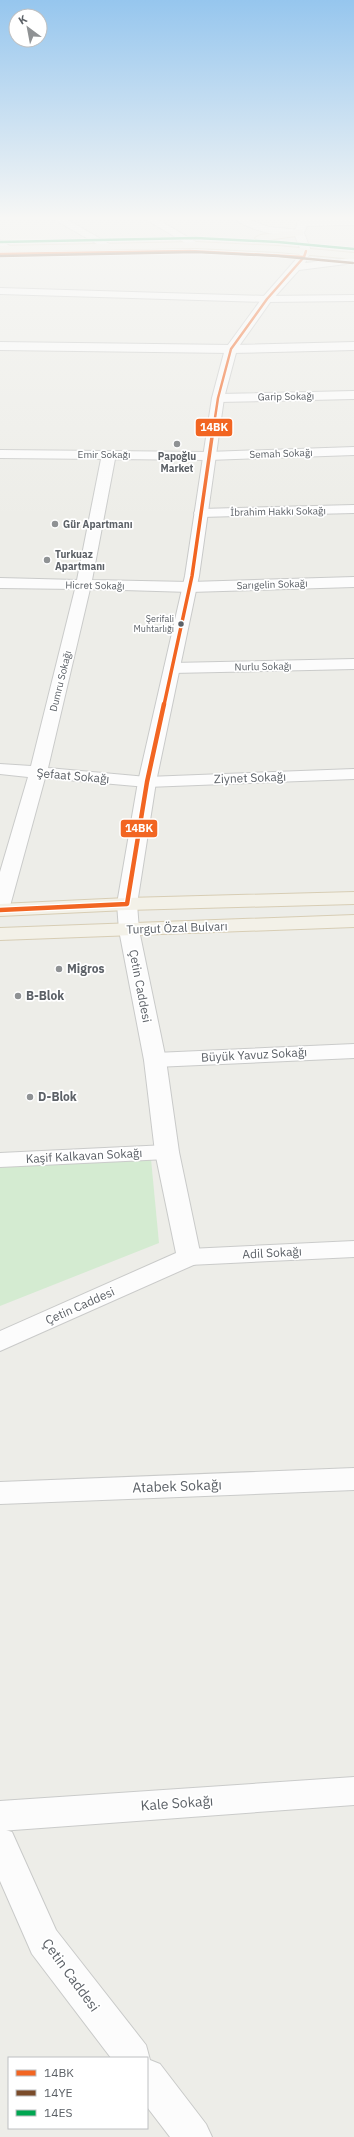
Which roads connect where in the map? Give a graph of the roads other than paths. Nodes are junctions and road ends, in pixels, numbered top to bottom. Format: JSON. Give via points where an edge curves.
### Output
{"nodes":[{"id":1,"x":252,"y":320,"type":"edge"},
{"id":2,"x":0,"y":346,"type":"edge"},
{"id":3,"x":354,"y":346,"type":"edge"},
{"id":4,"x":232,"y":349,"type":"junction"},
{"id":5,"x":354,"y":395,"type":"edge"},
{"id":6,"x":218,"y":398,"type":"junction"},
{"id":7,"x":354,"y":451,"type":"edge"},
{"id":8,"x":0,"y":454,"type":"edge"},
{"id":9,"x":109,"y":454,"type":"junction"},
{"id":10,"x":208,"y":456,"type":"junction"},
{"id":11,"x":354,"y":509,"type":"edge"},
{"id":12,"x":201,"y":513,"type":"junction"},
{"id":13,"x":354,"y":582,"type":"edge"},
{"id":14,"x":0,"y":583,"type":"edge"},
{"id":15,"x":84,"y":585,"type":"junction"},
{"id":16,"x":190,"y":587,"type":"junction"},
{"id":17,"x":354,"y":664,"type":"edge"},
{"id":18,"x":172,"y":668,"type":"junction"},
{"id":19,"x":0,"y":769,"type":"edge"},
{"id":20,"x":38,"y":773,"type":"junction"},
{"id":21,"x":354,"y":774,"type":"edge"},
{"id":22,"x":147,"y":782,"type":"junction"},
{"id":23,"x":354,"y":898,"type":"edge"},
{"id":24,"x":127,"y":904,"type":"junction"},
{"id":25,"x":0,"y":906,"type":"edge"},
{"id":26,"x":0,"y":910,"type":"edge"},
{"id":27,"x":354,"y":921,"type":"edge"},
{"id":28,"x":129,"y":930,"type":"junction"},
{"id":29,"x":0,"y":934,"type":"edge"},
{"id":30,"x":354,"y":1051,"type":"edge"},
{"id":31,"x":155,"y":1060,"type":"junction"},
{"id":32,"x":168,"y":1152,"type":"junction"},
{"id":33,"x":0,"y":1160,"type":"edge"},
{"id":34,"x":354,"y":1249,"type":"edge"},
{"id":35,"x":189,"y":1257,"type":"junction"},
{"id":36,"x":0,"y":1342,"type":"edge"},
{"id":37,"x":354,"y":1479,"type":"edge"},
{"id":38,"x":0,"y":1493,"type":"edge"},
{"id":39,"x":354,"y":1791,"type":"edge"},
{"id":40,"x":0,"y":1816,"type":"edge"},
{"id":41,"x":0,"y":1843,"type":"edge"},
{"id":42,"x":132,"y":2057,"type":"edge"},
{"id":43,"x":148,"y":2078,"type":"edge"},
{"id":44,"x":193,"y":2137,"type":"edge"}],
"edges":[{"from":1,"to":4,"type":"street","name":"Çetin Caddesi"},
{"from":2,"to":4,"type":"street"},
{"from":3,"to":4,"type":"street"},
{"from":4,"to":6,"type":"street","name":"Çetin Caddesi"},
{"from":5,"to":6,"type":"street","name":"Garip Sokağı"},
{"from":6,"to":10,"type":"street","name":"Çetin Caddesi"},
{"from":7,"to":10,"type":"street","name":"Semah Sokağı"},
{"from":8,"to":9,"type":"street","name":"Emir Sokağı"},
{"from":9,"to":10,"type":"street","name":"Emir Sokağı"},
{"from":9,"to":15,"type":"street","name":"Dumru Sokağı"},
{"from":10,"to":12,"type":"street","name":"Çetin Caddesi"},
{"from":11,"to":12,"type":"street","name":"İbrahim Hakkı Sokağı"},
{"from":12,"to":16,"type":"street","name":"Çetin Caddesi"},
{"from":13,"to":16,"type":"street","name":"Sarıgelin Sokağı"},
{"from":14,"to":15,"type":"street","name":"Hicret Sokağı"},
{"from":15,"to":16,"type":"street","name":"Hicret Sokağı"},
{"from":15,"to":20,"type":"street","name":"Dumru Sokağı"},
{"from":16,"to":18,"type":"street","name":"Çetin Caddesi"},
{"from":17,"to":18,"type":"street","name":"Nurlu Sokağı"},
{"from":18,"to":22,"type":"street","name":"Çetin Caddesi"},
{"from":19,"to":20,"type":"street","name":"Şefaat Sokağı"},
{"from":20,"to":22,"type":"street","name":"Şefaat Sokağı"},
{"from":20,"to":25,"type":"street","name":"Dumru Sokağı"},
{"from":21,"to":22,"type":"street","name":"Ziynet Sokağı"},
{"from":22,"to":24,"type":"street","name":"Çetin Caddesi"},
{"from":23,"to":24,"type":"main road","name":"Turgut Özal Bulvarı"},
{"from":24,"to":26,"type":"main road","name":"Turgut Özal Bulvarı"},
{"from":24,"to":28,"type":"street","name":"Çetin Caddesi"},
{"from":27,"to":28,"type":"main road","name":"Turgut Özal Bulvarı"},
{"from":28,"to":29,"type":"main road","name":"Turgut Özal Bulvarı"},
{"from":28,"to":31,"type":"street","name":"Çetin Caddesi"},
{"from":30,"to":31,"type":"street","name":"Büyük Yavuz Sokağı"},
{"from":31,"to":32,"type":"street","name":"Çetin Caddesi"},
{"from":32,"to":33,"type":"street","name":"Kaşif Kalkavan Sokağı"},
{"from":32,"to":35,"type":"street","name":"Çetin Caddesi"},
{"from":34,"to":35,"type":"street","name":"Adil Sokağı"},
{"from":35,"to":36,"type":"street","name":"Çetin Caddesi"},
{"from":37,"to":38,"type":"street","name":"Atabek Sokağı"},
{"from":39,"to":40,"type":"street","name":"Kale Sokağı"},
{"from":41,"to":42,"type":"street","name":"Çetin Caddesi","via":[[44,1942]]},
{"from":43,"to":44,"type":"street"}]}
